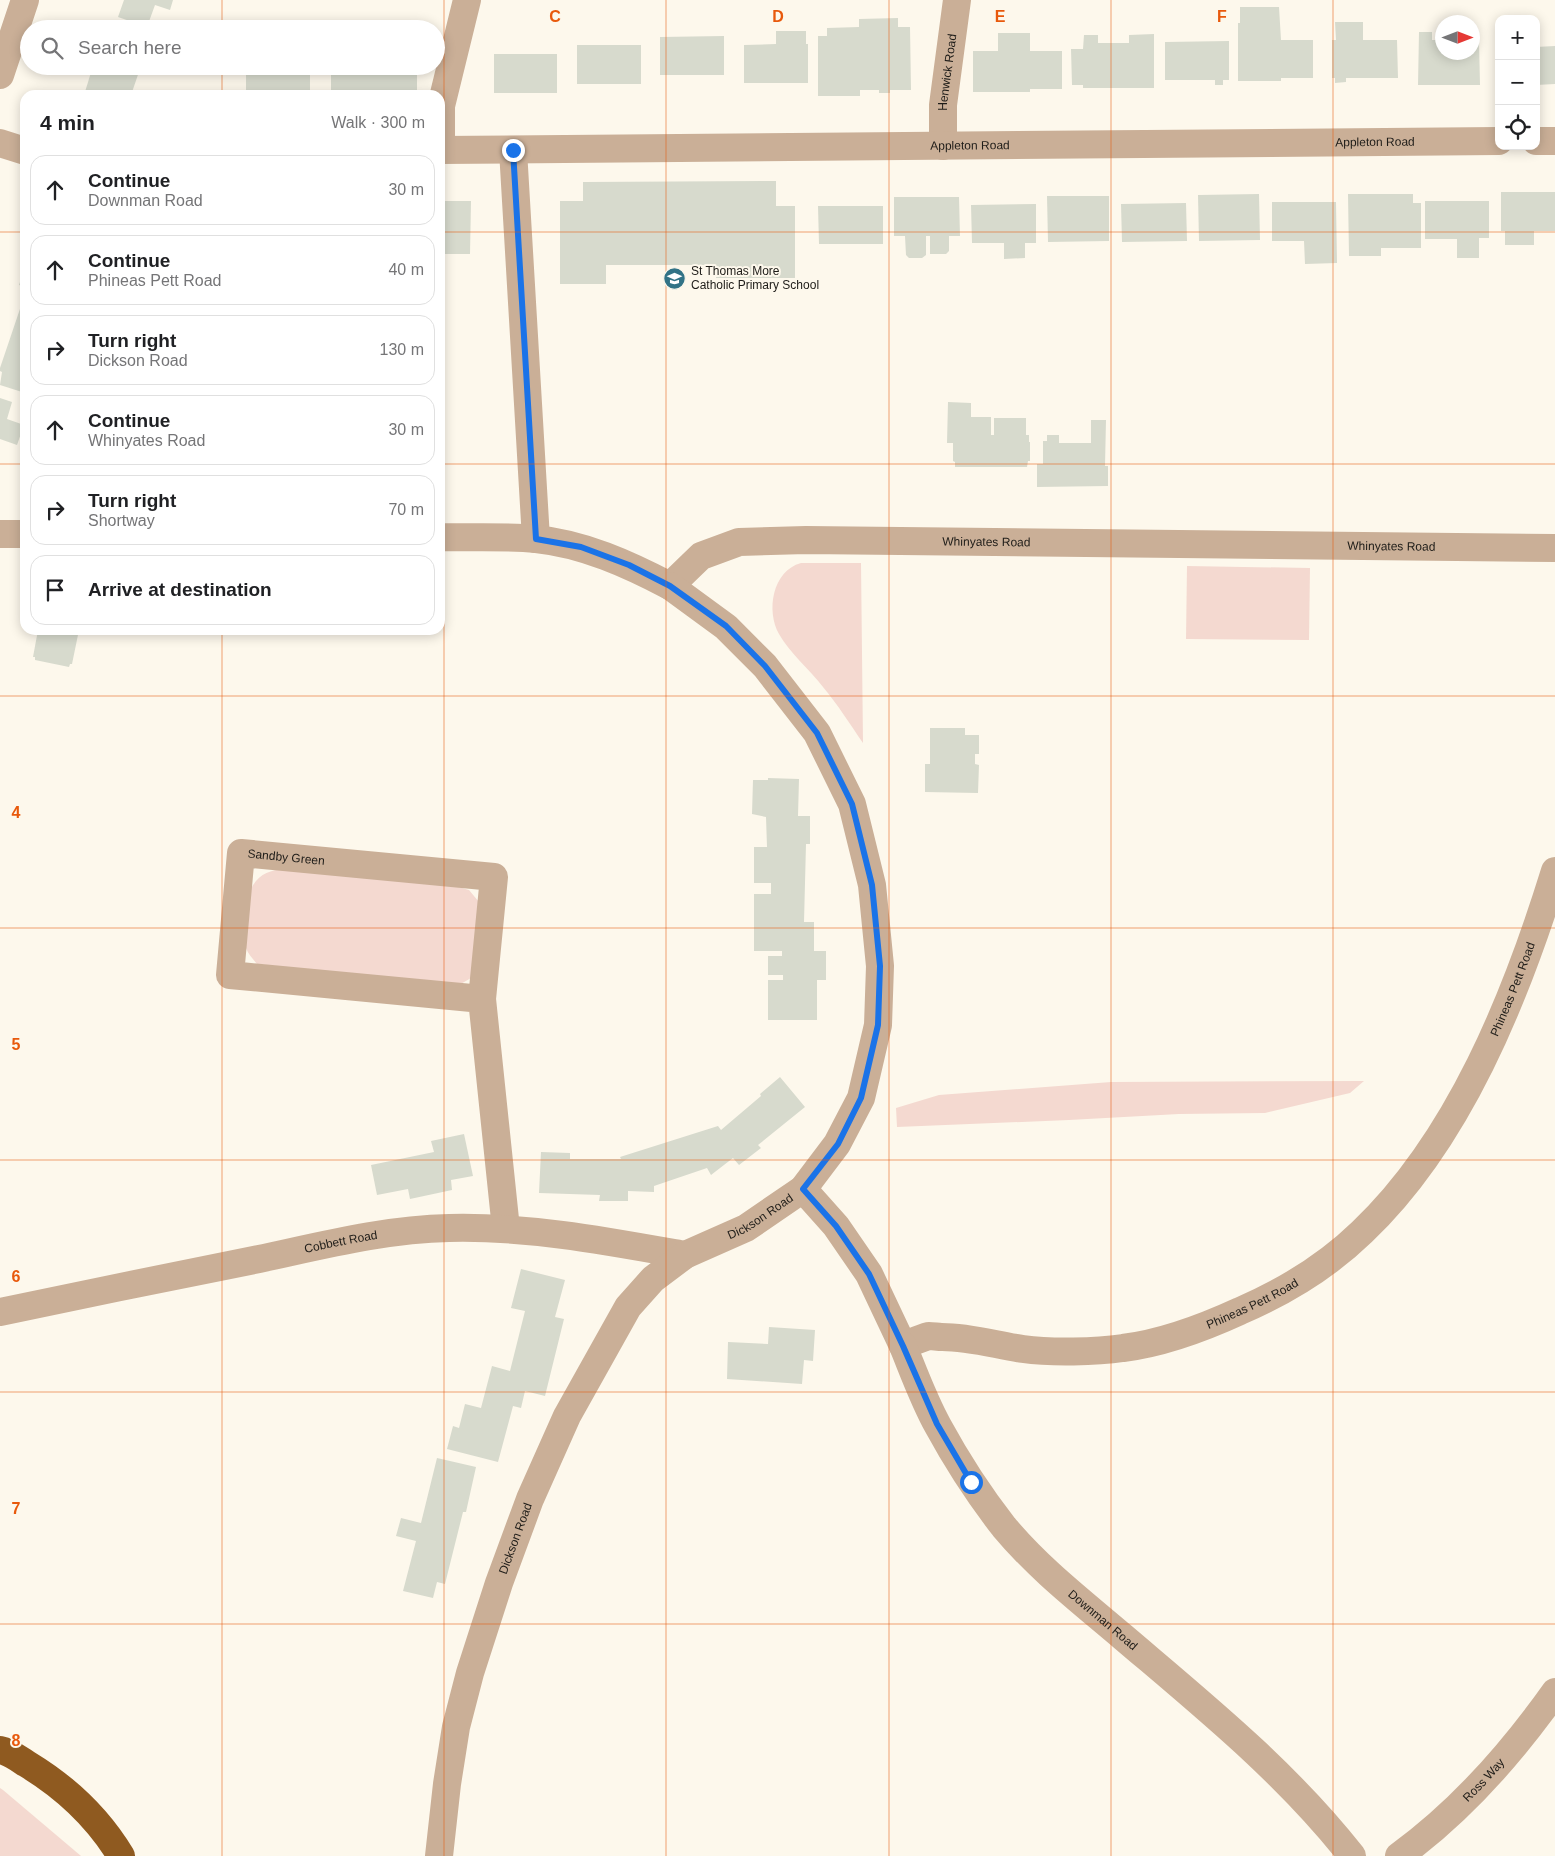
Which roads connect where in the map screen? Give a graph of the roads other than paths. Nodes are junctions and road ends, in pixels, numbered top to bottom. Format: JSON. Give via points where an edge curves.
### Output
{"nodes":[{"id":1,"x":25,"y":0,"type":"edge"},
{"id":2,"x":467,"y":0,"type":"edge"},
{"id":3,"x":957,"y":0,"type":"edge"},
{"id":4,"x":0,"y":75,"type":"edge"},
{"id":5,"x":445,"y":90,"type":"edge"},
{"id":6,"x":1540,"y":141,"type":"edge"},
{"id":7,"x":1555,"y":141,"type":"edge"},
{"id":8,"x":0,"y":142,"type":"edge"},
{"id":9,"x":1495,"y":142,"type":"edge"},
{"id":10,"x":943,"y":146,"type":"junction"},
{"id":11,"x":20,"y":149,"type":"edge"},
{"id":12,"x":445,"y":150,"type":"edge"},
{"id":13,"x":513,"y":150,"type":"junction"},
{"id":14,"x":0,"y":534,"type":"edge"},
{"id":15,"x":20,"y":534,"type":"edge"},
{"id":16,"x":445,"y":537,"type":"edge"},
{"id":17,"x":536,"y":539,"type":"junction"},
{"id":18,"x":1555,"y":548,"type":"edge"},
{"id":19,"x":670,"y":586,"type":"junction"},
{"id":20,"x":1555,"y":870,"type":"edge"},
{"id":21,"x":482,"y":999,"type":"junction"},
{"id":22,"x":803,"y":1189,"type":"junction"},
{"id":23,"x":506,"y":1229,"type":"junction"},
{"id":24,"x":685,"y":1255,"type":"junction"},
{"id":25,"x":0,"y":1312,"type":"edge"},
{"id":26,"x":903,"y":1346,"type":"junction"},
{"id":27,"x":1555,"y":1692,"type":"edge"},
{"id":28,"x":0,"y":1750,"type":"edge"},
{"id":29,"x":121,"y":1856,"type":"edge"},
{"id":30,"x":439,"y":1856,"type":"edge"},
{"id":31,"x":1352,"y":1856,"type":"edge"},
{"id":32,"x":1399,"y":1856,"type":"edge"}],
"edges":[{"from":1,"to":4,"type":"street"},
{"from":2,"to":5,"type":"street"},
{"from":3,"to":10,"type":"street","name":"Henwick Road","via":[[943,105]]},
{"from":6,"to":7,"type":"street"},
{"from":8,"to":11,"type":"street"},
{"from":9,"to":10,"type":"street","name":"Appleton Road"},
{"from":10,"to":13,"type":"street","name":"Appleton Road"},
{"from":12,"to":13,"type":"street","name":"Appleton Road"},
{"from":13,"to":17,"type":"street"},
{"from":14,"to":15,"type":"street"},
{"from":16,"to":17,"type":"street"},
{"from":17,"to":19,"type":"street","via":[[581,547],[629,565]]},
{"from":18,"to":19,"type":"street","name":"Whinyates Road","via":[[739,542],[701,556]]},
{"from":19,"to":22,"type":"street","name":"Dickson Road","via":[[726,626],[765,666],[817,733],[852,804],[872,885],[880,966],[876,1034],[861,1098],[838,1144]]},
{"from":20,"to":26,"type":"street","name":"Phineas Pett Road","via":[[1538,925],[1507,1003],[1475,1073],[1435,1146],[1362,1233],[1315,1270],[1266,1299],[1215,1323],[1123,1348],[1079,1351],[1025,1349],[963,1337],[929,1336]]},
{"from":21,"to":21,"type":"street","name":"Sandby Green","via":[[230,975],[241,853],[494,877]]},
{"from":21,"to":23,"type":"street","name":"Sandby Green"},
{"from":22,"to":24,"type":"street","name":"Dickson Road","via":[[746,1228]]},
{"from":22,"to":26,"type":"street","via":[[836,1226],[869,1274]]},
{"from":23,"to":24,"type":"street","name":"Cobbett Road","via":[[568,1235]]},
{"from":23,"to":25,"type":"street","name":"Cobbett Road","via":[[448,1228],[387,1234]]},
{"from":24,"to":30,"type":"street","name":"Dickson Road","via":[[653,1279],[628,1307],[567,1416],[530,1499],[470,1672],[447,1784]]},
{"from":26,"to":31,"type":"street","name":"Downman Road","via":[[937,1424],[971,1482],[1005,1528],[1056,1581],[1244,1740],[1283,1777]]},
{"from":27,"to":32,"type":"street","name":"Ross Way","via":[[1492,1772],[1459,1806]]},
{"from":28,"to":29,"type":"highway","via":[[66,1791],[96,1821]]}]}
